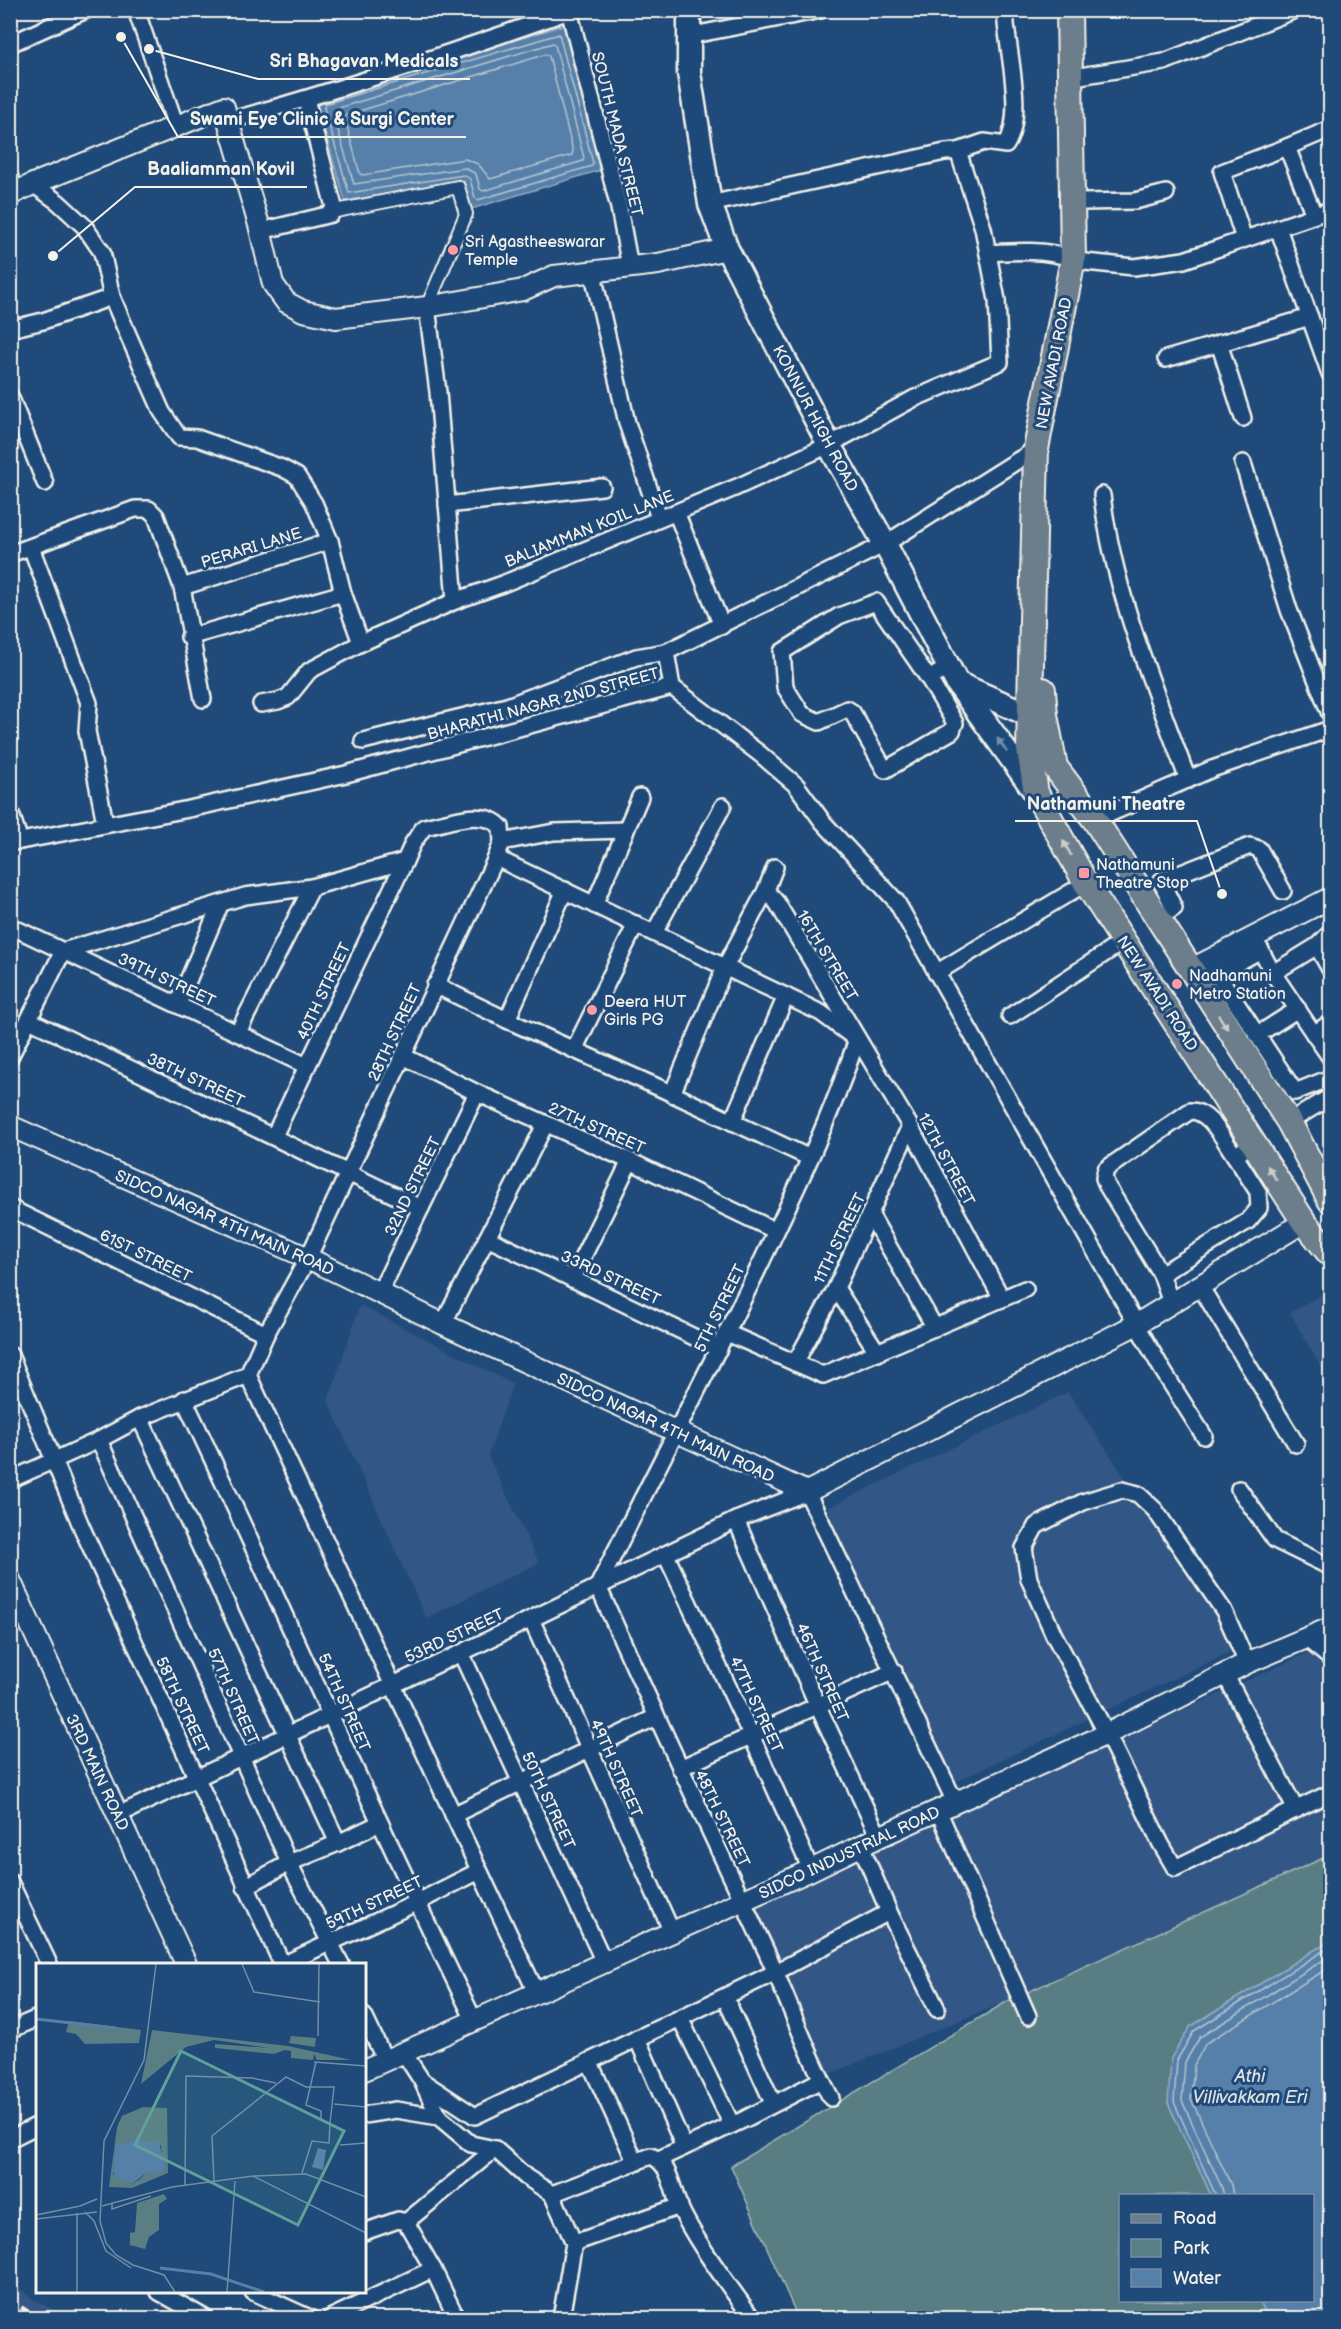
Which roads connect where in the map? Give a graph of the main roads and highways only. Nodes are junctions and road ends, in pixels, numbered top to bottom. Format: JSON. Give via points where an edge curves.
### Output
{"nodes":[{"id":1,"x":689,"y":10,"type":"edge"},
{"id":2,"x":1069,"y":10,"type":"edge"},
{"id":3,"x":1080,"y":10,"type":"edge"},
{"id":4,"x":1079,"y":260,"type":"junction"},
{"id":5,"x":953,"y":675,"type":"junction"},
{"id":6,"x":1038,"y":716,"type":"junction"},
{"id":7,"x":1057,"y":768,"type":"junction"},
{"id":8,"x":1034,"y":783,"type":"junction"},
{"id":9,"x":1330,"y":1200,"type":"edge"},
{"id":10,"x":1330,"y":1254,"type":"edge"}],
"edges":[{"from":1,"to":5,"type":"main road","name":"KONNUR HIGH ROAD","via":[[689,73],[710,204],[727,249]]},
{"from":2,"to":4,"type":"main road","name":"NEW AVADI ROAD"},
{"from":3,"to":4,"type":"main road","name":"NEW AVADI ROAD","via":[[1083,202]]},
{"from":4,"to":6,"type":"main road","name":"NEW AVADI ROAD","via":[[1049,447],[1047,643]]},
{"from":4,"to":6,"type":"main road","name":"NEW AVADI ROAD","via":[[1036,449],[1029,679]]},
{"from":5,"to":6,"type":"main road"},
{"from":8,"to":5,"type":"main road","name":"KONNUR HIGH ROAD","one_way":true},
{"from":6,"to":7,"type":"main road","name":"NEW AVADI ROAD"},
{"from":6,"to":8,"type":"main road","name":"NEW AVADI ROAD","via":[[1029,749]]},
{"from":7,"to":8,"type":"main road"},
{"from":7,"to":9,"type":"main road","name":"NEW AVADI ROAD","one_way":true,"via":[[1095,820],[1289,1122]]},
{"from":10,"to":8,"type":"main road","name":"NEW AVADI ROAD","one_way":true,"via":[[1244,1149],[1124,940],[1086,883]]}]}
